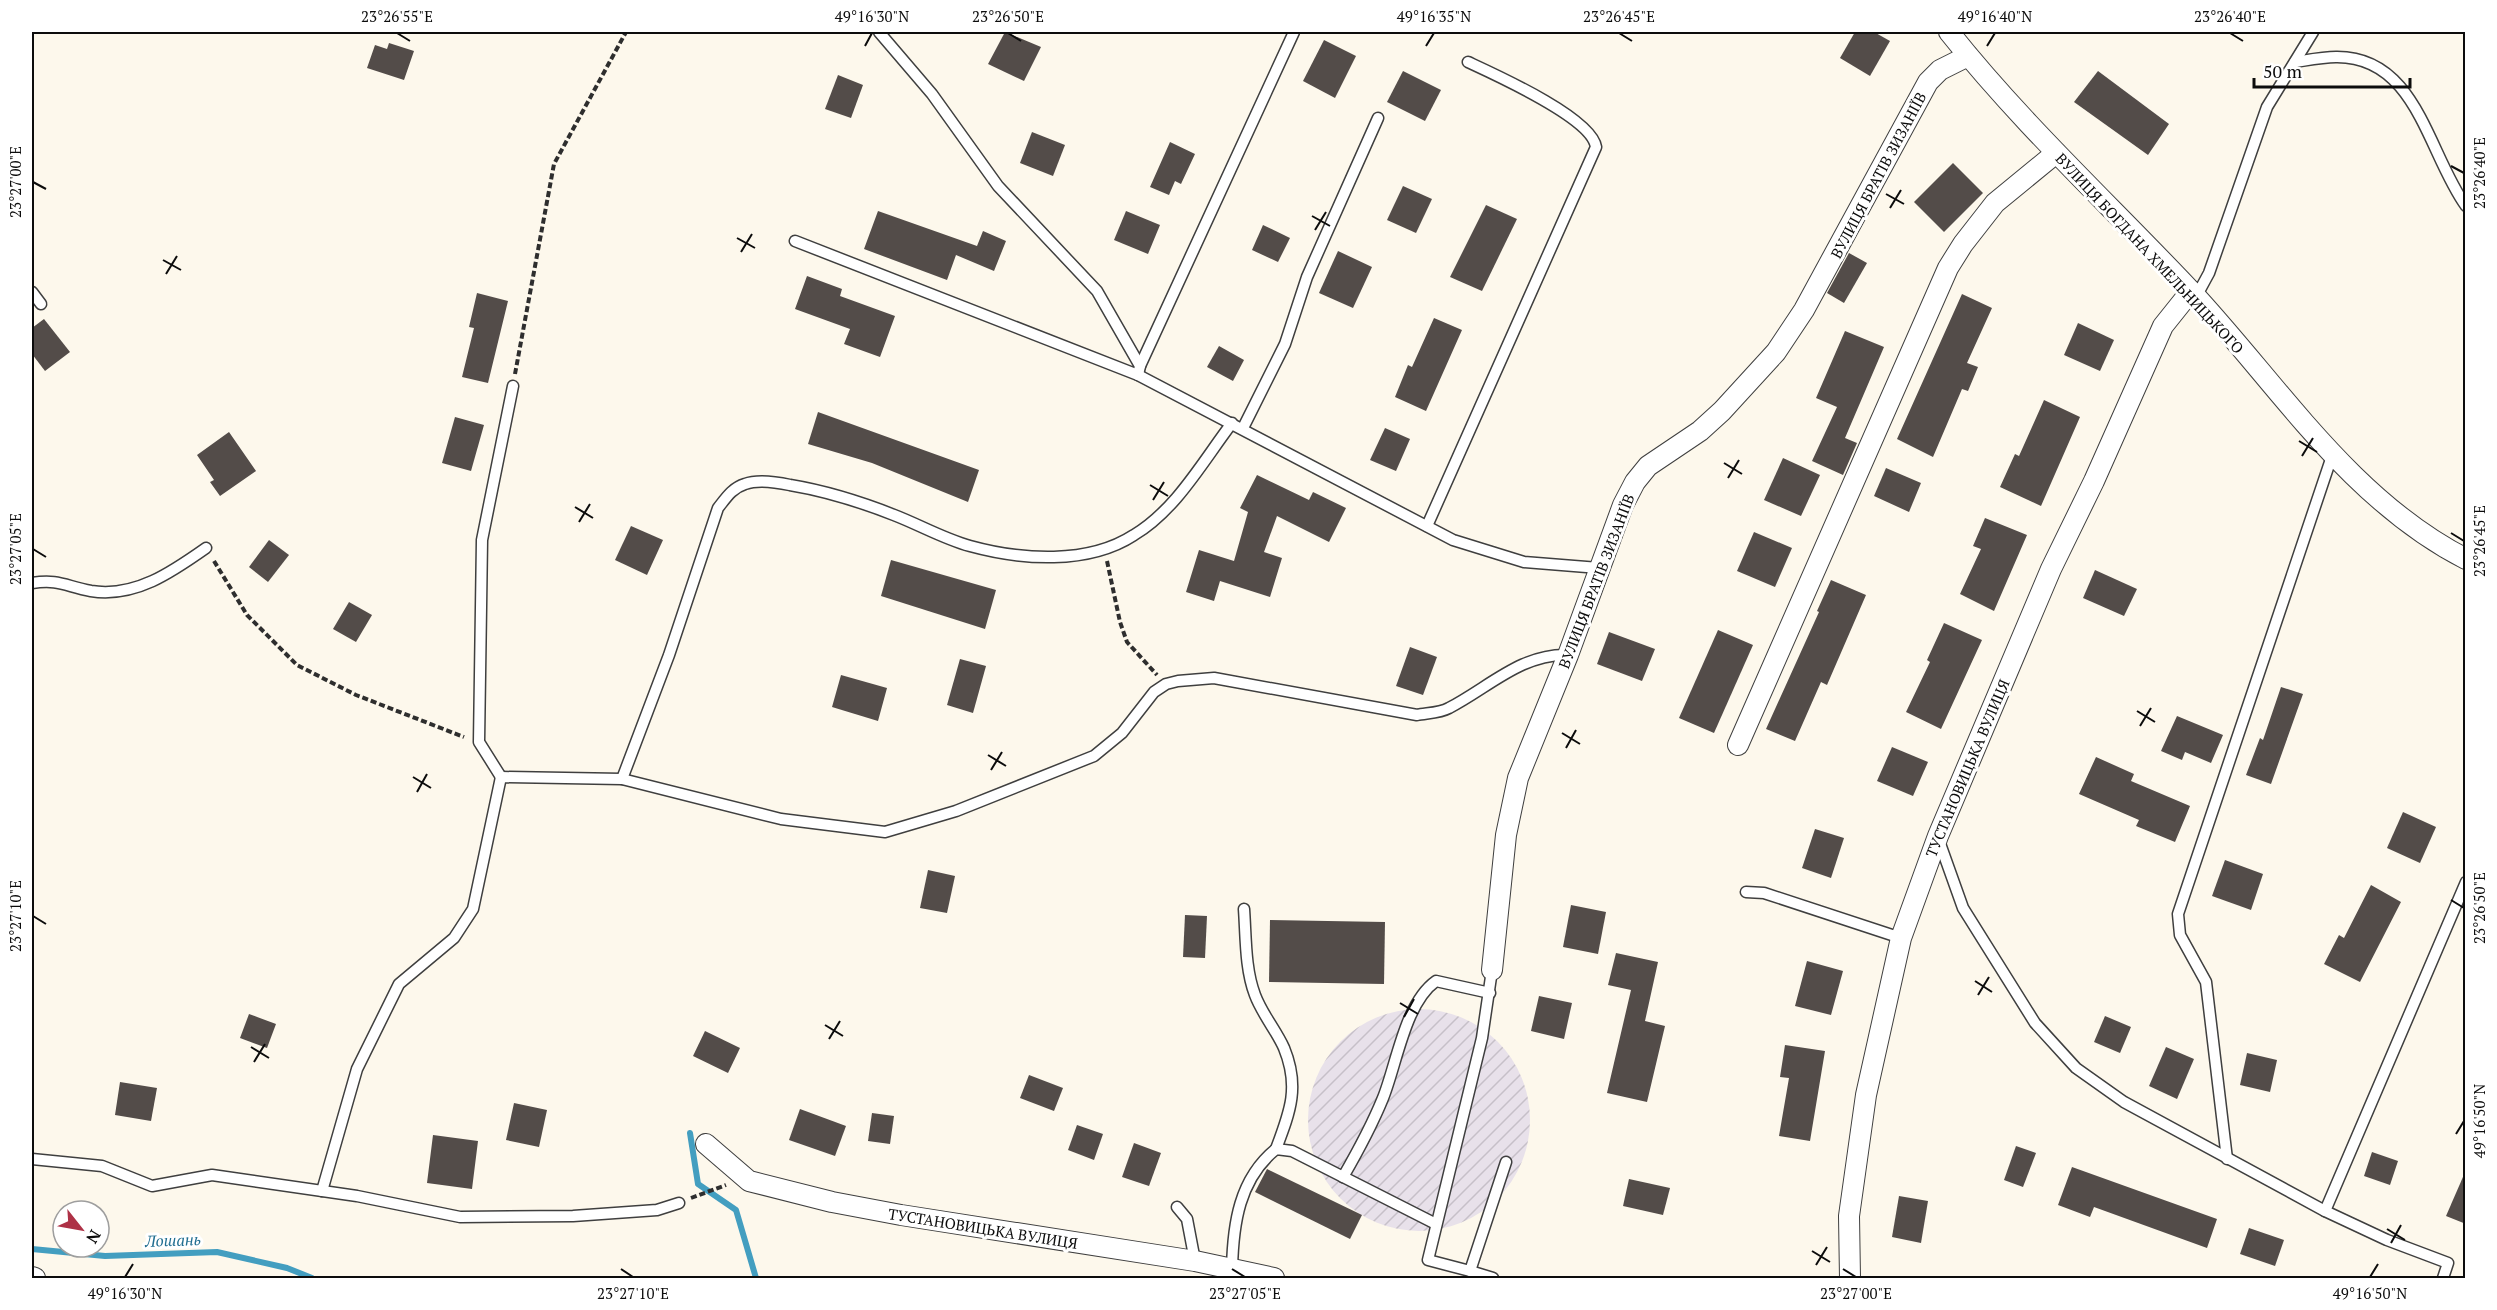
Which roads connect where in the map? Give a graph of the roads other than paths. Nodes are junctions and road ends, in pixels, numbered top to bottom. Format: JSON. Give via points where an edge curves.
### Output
{"nodes":[{"id":1,"x":879,"y":32,"type":"edge"},
{"id":2,"x":1294,"y":32,"type":"edge"},
{"id":3,"x":1949,"y":32,"type":"edge"},
{"id":4,"x":2313,"y":32,"type":"edge"},
{"id":5,"x":1968,"y":56,"type":"junction"},
{"id":6,"x":1468,"y":62,"type":"dead end"},
{"id":7,"x":2295,"y":62,"type":"junction"},
{"id":8,"x":1378,"y":118,"type":"dead end"},
{"id":9,"x":2056,"y":153,"type":"junction"},
{"id":10,"x":2466,"y":206,"type":"edge"},
{"id":11,"x":795,"y":241,"type":"dead end"},
{"id":12,"x":32,"y":292,"type":"edge"},
{"id":13,"x":2194,"y":294,"type":"junction"},
{"id":14,"x":41,"y":304,"type":"dead end"},
{"id":15,"x":1139,"y":370,"type":"junction"},
{"id":16,"x":513,"y":386,"type":"road end"},
{"id":17,"x":1232,"y":423,"type":"junction"},
{"id":18,"x":1243,"y":428,"type":"junction"},
{"id":19,"x":2333,"y":453,"type":"junction"},
{"id":20,"x":1427,"y":526,"type":"junction"},
{"id":21,"x":206,"y":548,"type":"road end"},
{"id":22,"x":2466,"y":559,"type":"edge"},
{"id":23,"x":1599,"y":568,"type":"junction"},
{"id":24,"x":32,"y":584,"type":"edge"},
{"id":25,"x":1568,"y":656,"type":"junction"},
{"id":26,"x":1738,"y":745,"type":"dead end"},
{"id":27,"x":501,"y":777,"type":"junction"},
{"id":28,"x":622,"y":779,"type":"junction"},
{"id":29,"x":1938,"y":836,"type":"junction"},
{"id":30,"x":2466,"y":882,"type":"edge"},
{"id":31,"x":1746,"y":892,"type":"dead end"},
{"id":32,"x":1244,"y":909,"type":"dead end"},
{"id":33,"x":1901,"y":938,"type":"junction"},
{"id":34,"x":1492,"y":970,"type":"joint"},
{"id":35,"x":1490,"y":993,"type":"junction"},
{"id":36,"x":706,"y":1144,"type":"dead end"},
{"id":37,"x":1276,"y":1149,"type":"junction"},
{"id":38,"x":32,"y":1159,"type":"edge"},
{"id":39,"x":2227,"y":1159,"type":"junction"},
{"id":40,"x":1506,"y":1162,"type":"dead end"},
{"id":41,"x":1343,"y":1177,"type":"junction"},
{"id":42,"x":322,"y":1191,"type":"junction"},
{"id":43,"x":679,"y":1203,"type":"road end"},
{"id":44,"x":1177,"y":1207,"type":"dead end"},
{"id":45,"x":2325,"y":1211,"type":"junction"},
{"id":46,"x":1436,"y":1224,"type":"junction"},
{"id":47,"x":1195,"y":1261,"type":"junction"},
{"id":48,"x":1232,"y":1269,"type":"junction"},
{"id":49,"x":1470,"y":1270,"type":"junction"},
{"id":50,"x":1274,"y":1278,"type":"edge"},
{"id":51,"x":1493,"y":1278,"type":"edge"},
{"id":52,"x":1850,"y":1278,"type":"edge"},
{"id":53,"x":2443,"y":1278,"type":"edge"}],
"edges":[{"from":1,"to":15,"type":"lane","via":[[932,94],[998,186],[1097,291]]},
{"from":2,"to":15,"type":"lane"},
{"from":3,"to":5,"type":"street","name":"ВУЛИЦЯ БОГДАНА ХМЕЛЬНИЦЬКОГО"},
{"from":4,"to":7,"type":"lane"},
{"from":5,"to":9,"type":"street","name":"ВУЛИЦЯ БОГДАНА ХМЕЛЬНИЦЬКОГО"},
{"from":5,"to":23,"type":"street","name":"ВУЛИЦЯ БРАТІВ ЗИЗАНІЇВ","via":[[1940,69],[1928,82],[1804,310],[1776,352],[1722,411],[1648,466],[1635,482]]},
{"from":6,"to":20,"type":"lane","via":[[1540,97],[1591,133],[1596,147]]},
{"from":7,"to":10,"type":"lane","via":[[2338,56],[2371,63],[2394,78],[2412,101],[2454,190]]},
{"from":7,"to":13,"type":"lane","via":[[2267,107],[2209,273]]},
{"from":8,"to":18,"type":"lane","via":[[1307,277],[1285,344]]},
{"from":9,"to":13,"type":"street","name":"ВУЛИЦЯ БОГДАНА ХМЕЛЬНИЦЬКОГО"},
{"from":9,"to":26,"type":"street","via":[[1995,202],[1948,268]]},
{"from":11,"to":15,"type":"lane"},
{"from":12,"to":14,"type":"lane"},
{"from":13,"to":19,"type":"street","name":"ВУЛИЦЯ БОГДАНА ХМЕЛЬНИЦЬКОГО"},
{"from":13,"to":29,"type":"street","name":"ТУСТАНОВИЦЬКА ВУЛИЦЯ","via":[[2163,326],[2138,378],[2051,569]]},
{"from":15,"to":17,"type":"lane"},
{"from":16,"to":27,"type":"lane","via":[[482,540],[479,742]]},
{"from":17,"to":18,"type":"lane"},
{"from":17,"to":28,"type":"lane","via":[[1151,524],[1104,549],[1051,557],[957,542],[849,499],[770,482],[745,483],[730,492],[718,508]]},
{"from":18,"to":20,"type":"lane"},
{"from":19,"to":22,"type":"street","name":"ВУЛИЦЯ БОГДАНА ХМЕЛЬНИЦЬКОГО","via":[[2395,516]]},
{"from":19,"to":39,"type":"lane","via":[[2178,914],[2180,935],[2206,982]]},
{"from":20,"to":23,"type":"lane","via":[[1453,540],[1524,562]]},
{"from":21,"to":24,"type":"lane","via":[[169,574],[137,588],[93,591],[52,580]]},
{"from":23,"to":25,"type":"street","name":"ВУЛИЦЯ БРАТІВ ЗИЗАНІЇВ"},
{"from":25,"to":28,"type":"lane","via":[[1553,654],[1522,664],[1447,710],[1417,715],[1214,678],[1166,684],[1154,692],[1122,733],[1094,756],[956,811],[885,832],[781,819]]},
{"from":25,"to":34,"type":"street","name":"ВУЛИЦЯ БРАТІВ ЗИЗАНІЇВ","via":[[1512,801]]},
{"from":27,"to":28,"type":"lane"},
{"from":27,"to":42,"type":"lane","via":[[473,909],[454,938],[399,984],[357,1069]]},
{"from":29,"to":33,"type":"street","name":"ТУСТАНОВИЦЬКА ВУЛИЦЯ"},
{"from":29,"to":39,"type":"lane","via":[[1963,908],[2035,1023],[2076,1068],[2124,1102]]},
{"from":30,"to":45,"type":"lane"},
{"from":31,"to":33,"type":"lane","via":[[1764,893]]},
{"from":32,"to":37,"type":"lane","via":[[1249,974],[1256,996],[1284,1048],[1291,1073],[1293,1105]]},
{"from":33,"to":52,"type":"street","name":"ТУСТАНОВИЦЬКА ВУЛИЦЯ","via":[[1866,1095],[1849,1216]]},
{"from":34,"to":35,"type":"lane"},
{"from":35,"to":41,"type":"lane","via":[[1436,981],[1424,990],[1410,1018],[1379,1107]]},
{"from":35,"to":46,"type":"lane"},
{"from":36,"to":47,"type":"street","name":"ТУСТАНОВИЦЬКА ВУЛИЦЯ","via":[[749,1181],[832,1202]]},
{"from":37,"to":41,"type":"lane","via":[[1292,1151]]},
{"from":37,"to":48,"type":"lane","via":[[1260,1162],[1245,1189],[1233,1239]]},
{"from":38,"to":42,"type":"lane","via":[[102,1166],[152,1186],[212,1175]]},
{"from":39,"to":45,"type":"lane"},
{"from":40,"to":49,"type":"lane"},
{"from":41,"to":46,"type":"lane"},
{"from":42,"to":43,"type":"lane","via":[[460,1217],[594,1215],[657,1210]]},
{"from":44,"to":47,"type":"lane","via":[[1187,1219]]},
{"from":45,"to":53,"type":"lane","via":[[2448,1263]]},
{"from":46,"to":49,"type":"lane","via":[[1428,1260]]},
{"from":47,"to":48,"type":"street","name":"ТУСТАНОВИЦЬКА ВУЛИЦЯ"},
{"from":48,"to":50,"type":"street","name":"ТУСТАНОВИЦЬКА ВУЛИЦЯ"},
{"from":49,"to":51,"type":"lane"}]}
